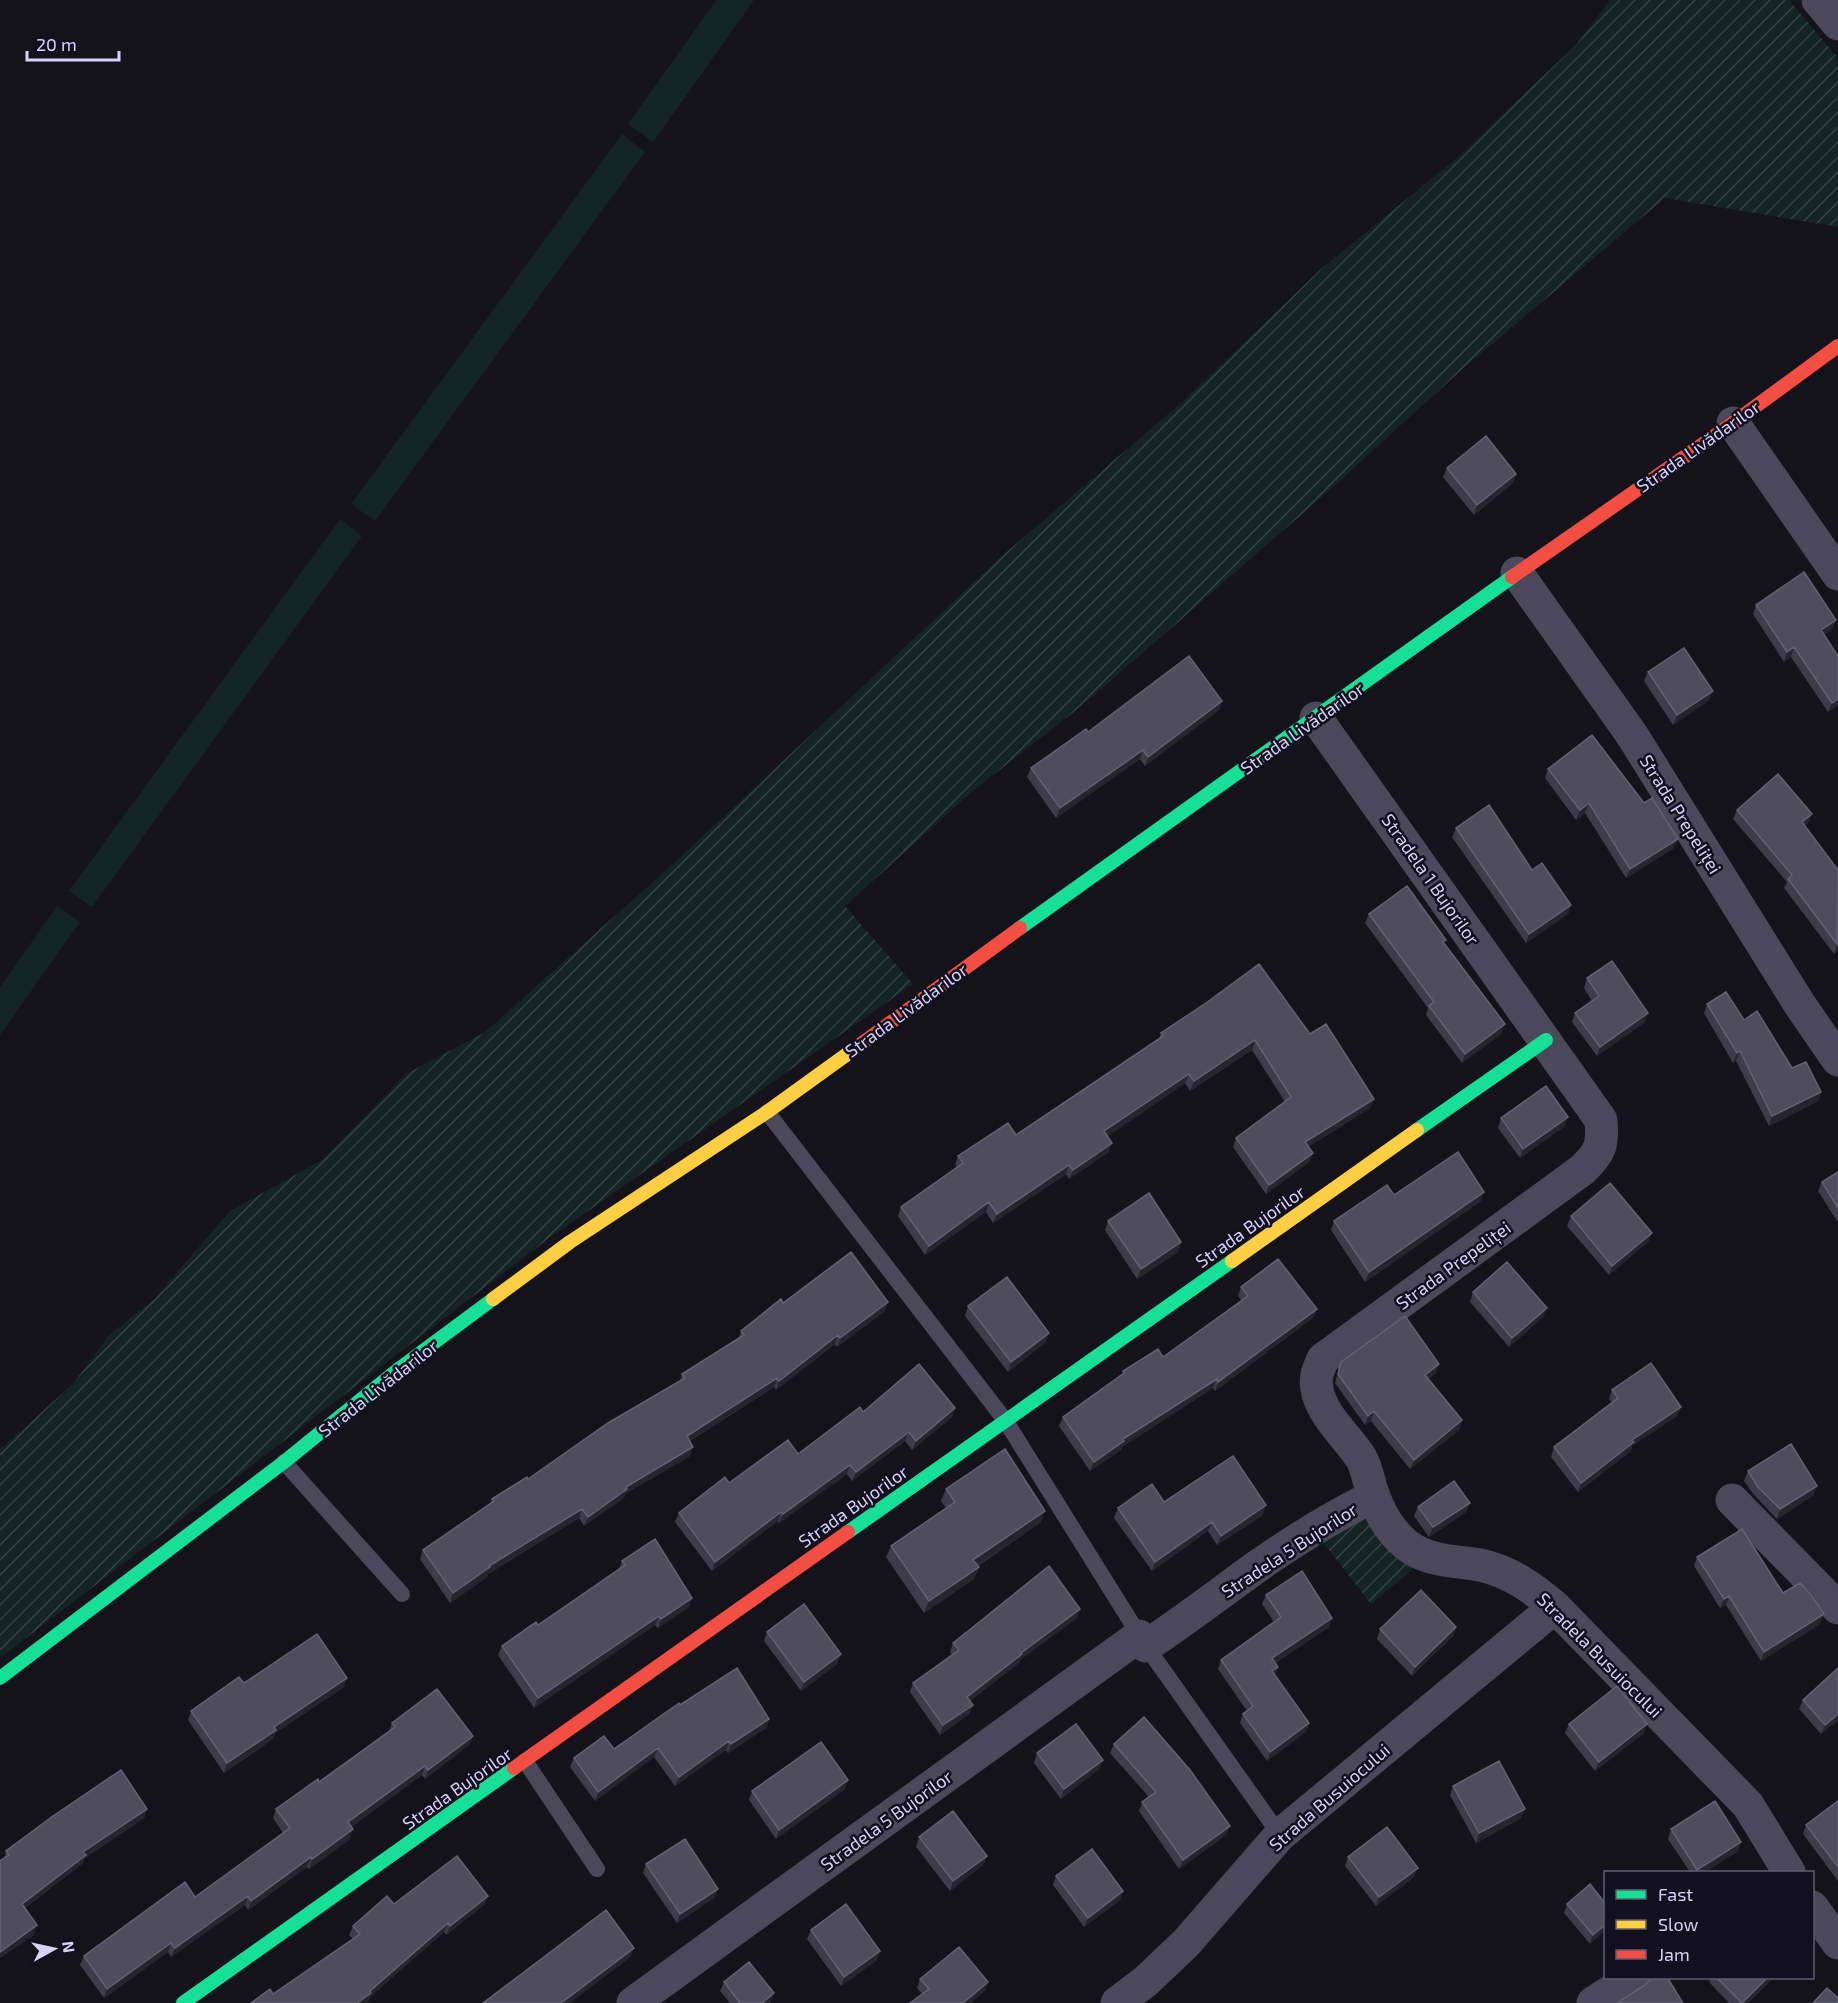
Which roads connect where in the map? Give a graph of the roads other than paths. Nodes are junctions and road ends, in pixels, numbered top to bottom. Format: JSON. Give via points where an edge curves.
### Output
{"nodes":[{"id":1,"x":1818,"y":0,"type":"edge"},
{"id":2,"x":1838,"y":24,"type":"edge"},
{"id":3,"x":1838,"y":346,"type":"edge"},
{"id":4,"x":1733,"y":423,"type":"junction"},
{"id":5,"x":1517,"y":573,"type":"junction"},
{"id":6,"x":1838,"y":574,"type":"edge"},
{"id":7,"x":1316,"y":718,"type":"junction"},
{"id":8,"x":1546,"y":1040,"type":"junction"},
{"id":9,"x":1838,"y":1060,"type":"edge"},
{"id":10,"x":767,"y":1112,"type":"junction"},
{"id":11,"x":1005,"y":1420,"type":"junction"},
{"id":12,"x":284,"y":1462,"type":"junction"},
{"id":13,"x":1374,"y":1496,"type":"junction"},
{"id":14,"x":1732,"y":1500,"type":"dead end"},
{"id":15,"x":402,"y":1594,"type":"dead end"},
{"id":16,"x":1555,"y":1606,"type":"junction"},
{"id":17,"x":1838,"y":1608,"type":"edge"},
{"id":18,"x":1143,"y":1641,"type":"junction"},
{"id":19,"x":0,"y":1678,"type":"edge"},
{"id":20,"x":525,"y":1761,"type":"junction"},
{"id":21,"x":1280,"y":1835,"type":"junction"},
{"id":22,"x":597,"y":1869,"type":"dead end"},
{"id":23,"x":1788,"y":1871,"type":"edge"},
{"id":24,"x":1814,"y":1909,"type":"edge"},
{"id":25,"x":1838,"y":1943,"type":"edge"},
{"id":26,"x":1629,"y":1979,"type":"edge"},
{"id":27,"x":183,"y":2003,"type":"edge"},
{"id":28,"x":633,"y":2003,"type":"edge"},
{"id":29,"x":1117,"y":2003,"type":"edge"},
{"id":30,"x":1593,"y":2003,"type":"edge"}],
"edges":[{"from":1,"to":2,"type":"street"},
{"from":3,"to":4,"type":"street","name":"Strada Livădarilor"},
{"from":4,"to":5,"type":"street","name":"Strada Livădarilor"},
{"from":4,"to":6,"type":"street"},
{"from":5,"to":7,"type":"street","name":"Strada Livădarilor"},
{"from":5,"to":9,"type":"street","name":"Strada Prepeliței","via":[[1632,735]]},
{"from":7,"to":8,"type":"street","name":"Stradela 1 Bujorilor"},
{"from":7,"to":10,"type":"street","name":"Strada Livădarilor"},
{"from":8,"to":11,"type":"street","name":"Strada Bujorilor"},
{"from":8,"to":13,"type":"street","name":"Strada Prepeliței","via":[[1601,1120],[1602,1141],[1594,1159],[1323,1359],[1315,1376],[1329,1418],[1362,1459]]},
{"from":10,"to":11,"type":"lane"},
{"from":10,"to":12,"type":"street","name":"Strada Livădarilor","via":[[570,1242],[400,1368]]},
{"from":11,"to":18,"type":"lane"},
{"from":11,"to":20,"type":"street","name":"Strada Bujorilor"},
{"from":12,"to":15,"type":"lane"},
{"from":12,"to":19,"type":"street","name":"Strada Livădarilor"},
{"from":13,"to":16,"type":"street","name":"Stradela Busuiocului","via":[[1389,1527],[1413,1550],[1512,1576]]},
{"from":13,"to":18,"type":"street","name":"Stradela 5 Bujorilor","via":[[1303,1536],[1190,1618]]},
{"from":14,"to":17,"type":"street"},
{"from":16,"to":21,"type":"street","name":"Strada Busuiocului"},
{"from":16,"to":23,"type":"street","name":"Stradela Busuiocului","via":[[1748,1805]]},
{"from":18,"to":21,"type":"lane"},
{"from":18,"to":28,"type":"street","name":"Stradela 5 Bujorilor"},
{"from":20,"to":22,"type":"lane"},
{"from":20,"to":27,"type":"street","name":"Strada Bujorilor"},
{"from":21,"to":29,"type":"street","name":"Strada Busuiocului","via":[[1186,1943]]},
{"from":24,"to":25,"type":"street"},
{"from":26,"to":30,"type":"street"}]}
